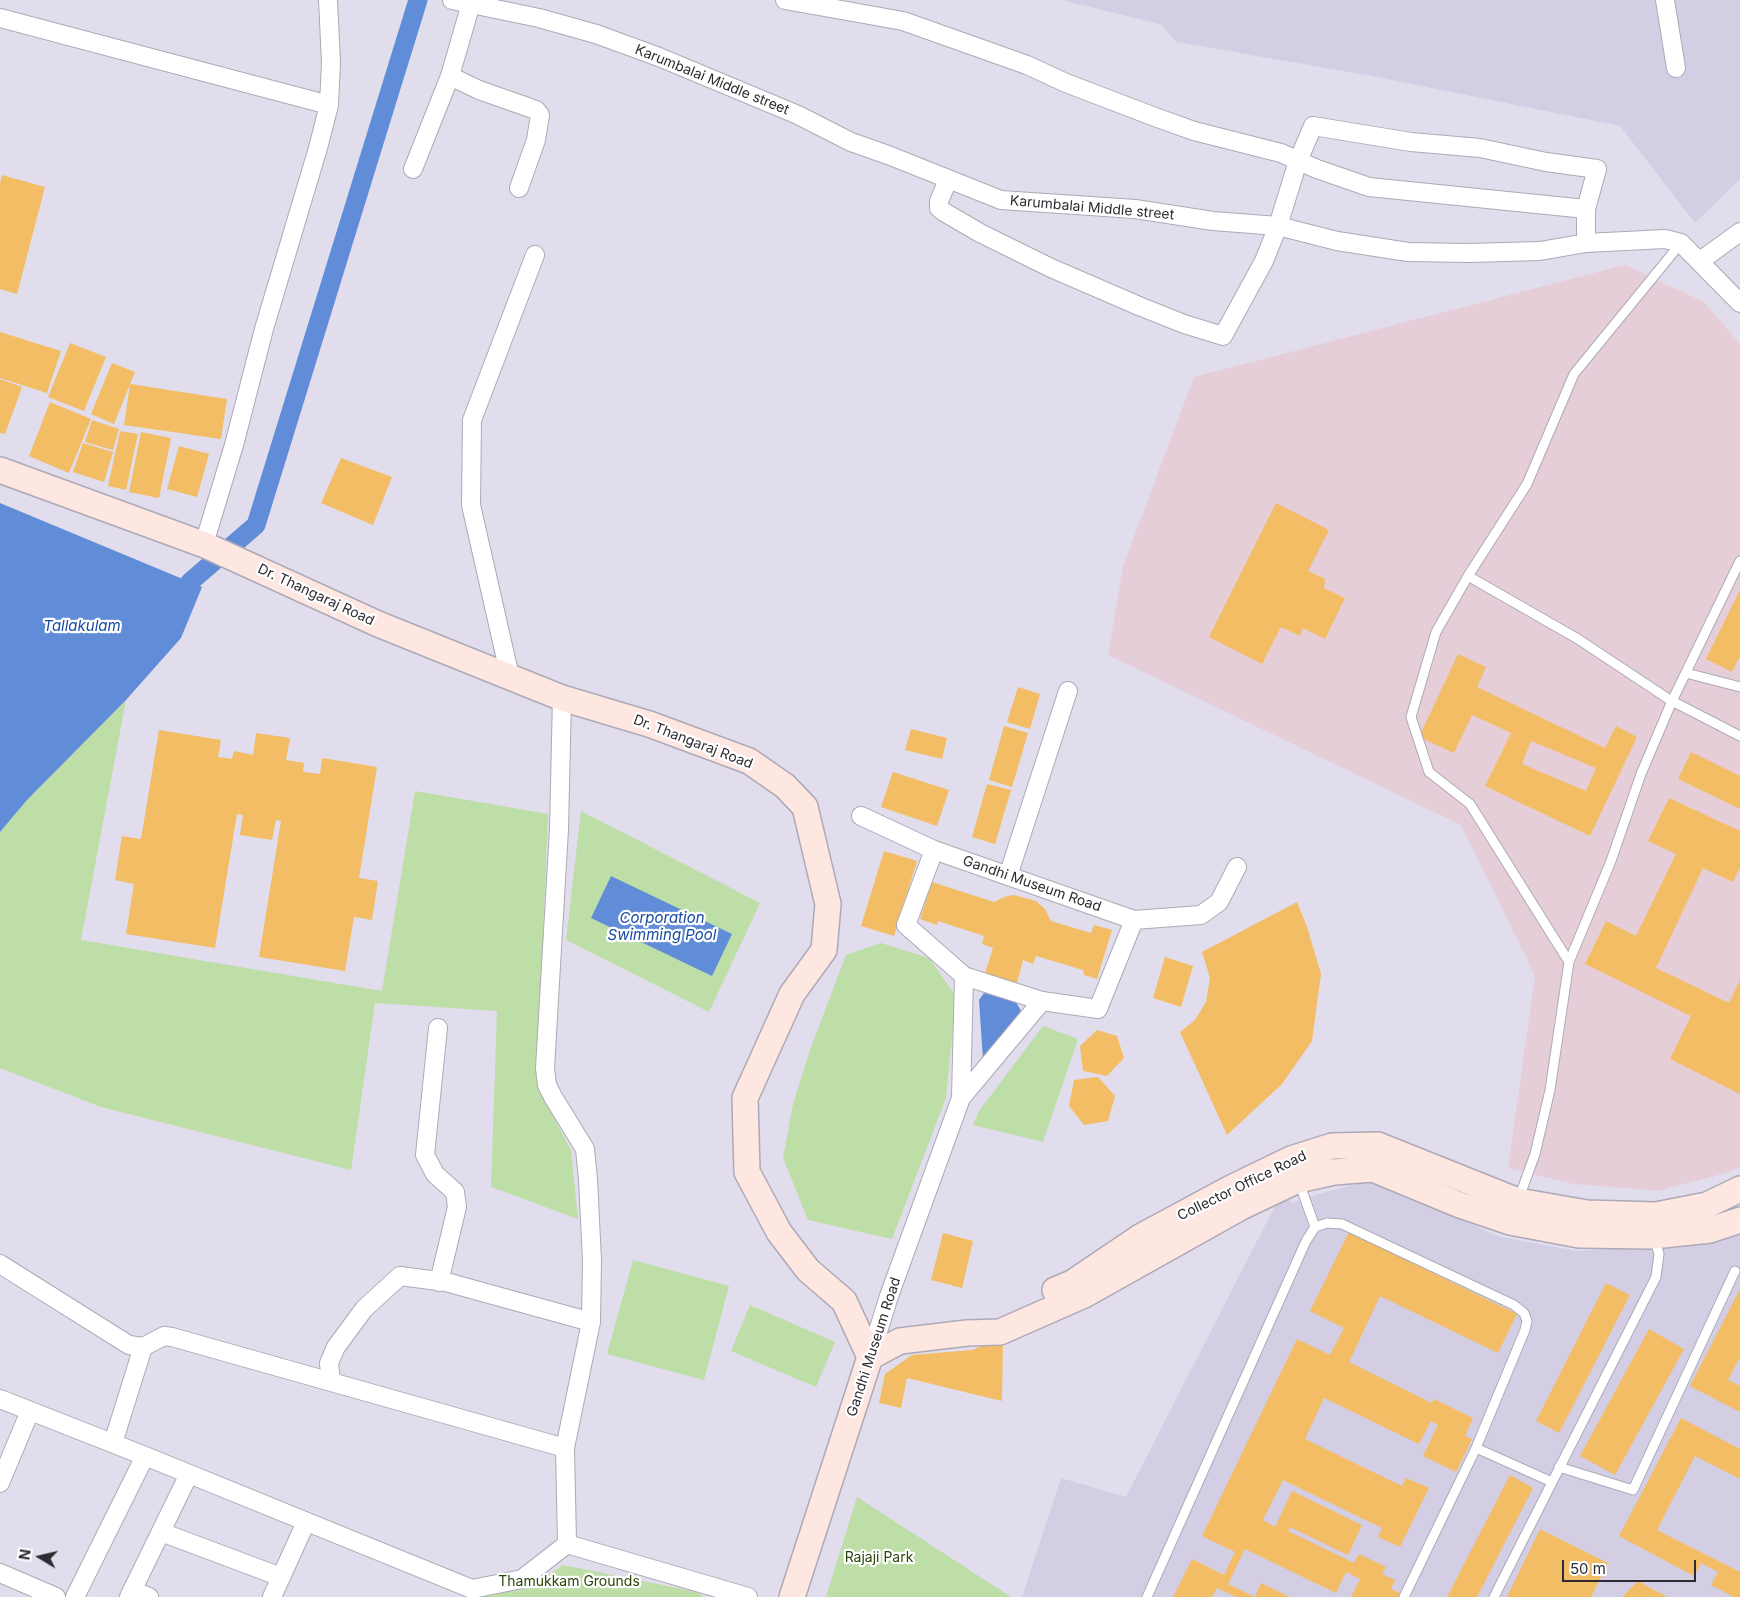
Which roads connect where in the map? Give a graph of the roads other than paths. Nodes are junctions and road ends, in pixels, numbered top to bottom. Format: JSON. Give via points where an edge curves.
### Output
{"nodes":[{"id":1,"x":328,"y":0,"type":"edge"},
{"id":2,"x":452,"y":0,"type":"edge"},
{"id":3,"x":785,"y":0,"type":"edge"},
{"id":4,"x":1665,"y":0,"type":"edge"},
{"id":5,"x":472,"y":3,"type":"edge"},
{"id":6,"x":0,"y":18,"type":"edge"},
{"id":7,"x":1676,"y":68,"type":"dead end"},
{"id":8,"x":450,"y":76,"type":"junction"},
{"id":9,"x":328,"y":105,"type":"junction"},
{"id":10,"x":1298,"y":161,"type":"junction"},
{"id":11,"x":413,"y":169,"type":"dead end"},
{"id":12,"x":948,"y":180,"type":"junction"},
{"id":13,"x":519,"y":188,"type":"dead end"},
{"id":14,"x":1586,"y":209,"type":"junction"},
{"id":15,"x":1278,"y":226,"type":"junction"},
{"id":16,"x":1740,"y":232,"type":"edge"},
{"id":17,"x":1586,"y":243,"type":"junction"},
{"id":18,"x":1681,"y":243,"type":"junction"},
{"id":19,"x":535,"y":255,"type":"dead end"},
{"id":20,"x":1700,"y":260,"type":"junction"},
{"id":21,"x":1740,"y":303,"type":"edge"},
{"id":22,"x":0,"y":470,"type":"edge"},
{"id":23,"x":205,"y":544,"type":"junction"},
{"id":24,"x":1740,"y":561,"type":"edge"},
{"id":25,"x":1468,"y":576,"type":"junction"},
{"id":26,"x":1686,"y":673,"type":"junction"},
{"id":27,"x":510,"y":677,"type":"junction"},
{"id":28,"x":1740,"y":686,"type":"edge"},
{"id":29,"x":1068,"y":691,"type":"dead end"},
{"id":30,"x":562,"y":698,"type":"junction"},
{"id":31,"x":1672,"y":701,"type":"junction"},
{"id":32,"x":1740,"y":736,"type":"edge"},
{"id":33,"x":861,"y":816,"type":"dead end"},
{"id":34,"x":934,"y":850,"type":"junction"},
{"id":35,"x":1237,"y":867,"type":"dead end"},
{"id":36,"x":1008,"y":876,"type":"junction"},
{"id":37,"x":1134,"y":920,"type":"junction"},
{"id":38,"x":1569,"y":962,"type":"junction"},
{"id":39,"x":964,"y":976,"type":"junction"},
{"id":40,"x":1042,"y":1001,"type":"junction"},
{"id":41,"x":438,"y":1028,"type":"dead end"},
{"id":42,"x":960,"y":1098,"type":"junction"},
{"id":43,"x":1295,"y":1170,"type":"junction"},
{"id":44,"x":1740,"y":1189,"type":"edge"},
{"id":45,"x":1514,"y":1212,"type":"junction"},
{"id":46,"x":1740,"y":1220,"type":"edge"},
{"id":47,"x":1315,"y":1227,"type":"junction"},
{"id":48,"x":1653,"y":1236,"type":"junction"},
{"id":49,"x":0,"y":1264,"type":"edge"},
{"id":50,"x":1735,"y":1271,"type":"dead end"},
{"id":51,"x":439,"y":1282,"type":"junction"},
{"id":52,"x":591,"y":1322,"type":"junction"},
{"id":53,"x":143,"y":1347,"type":"junction"},
{"id":54,"x":870,"y":1357,"type":"junction"},
{"id":55,"x":330,"y":1381,"type":"junction"},
{"id":56,"x":0,"y":1399,"type":"edge"},
{"id":57,"x":30,"y":1410,"type":"junction"},
{"id":58,"x":113,"y":1443,"type":"junction"},
{"id":59,"x":565,"y":1448,"type":"junction"},
{"id":60,"x":1476,"y":1448,"type":"junction"},
{"id":61,"x":145,"y":1456,"type":"junction"},
{"id":62,"x":1559,"y":1467,"type":"junction"},
{"id":63,"x":190,"y":1474,"type":"junction"},
{"id":64,"x":1552,"y":1482,"type":"junction"},
{"id":65,"x":0,"y":1483,"type":"edge"},
{"id":66,"x":306,"y":1522,"type":"junction"},
{"id":67,"x":161,"y":1532,"type":"junction"},
{"id":68,"x":567,"y":1544,"type":"junction"},
{"id":69,"x":0,"y":1573,"type":"edge"},
{"id":70,"x":281,"y":1577,"type":"junction"},
{"id":71,"x":471,"y":1593,"type":"edge"},
{"id":72,"x":131,"y":1594,"type":"edge"},
{"id":73,"x":56,"y":1597,"type":"edge"},
{"id":74,"x":75,"y":1597,"type":"edge"},
{"id":75,"x":149,"y":1597,"type":"edge"},
{"id":76,"x":272,"y":1597,"type":"edge"},
{"id":77,"x":748,"y":1597,"type":"edge"},
{"id":78,"x":792,"y":1597,"type":"edge"},
{"id":79,"x":1146,"y":1597,"type":"edge"},
{"id":80,"x":1404,"y":1597,"type":"edge"},
{"id":81,"x":1494,"y":1597,"type":"edge"}],
"edges":[{"from":1,"to":9,"type":"street","via":[[331,62]]},
{"from":2,"to":5,"type":"street","name":"Karumbalai Middle street"},
{"from":3,"to":10,"type":"street","via":[[903,21],[1027,65],[1194,131],[1281,153]]},
{"from":4,"to":7,"type":"street"},
{"from":5,"to":8,"type":"street"},
{"from":5,"to":12,"type":"street","name":"Karumbalai Middle street","via":[[596,34],[659,57],[798,115],[851,142]]},
{"from":6,"to":9,"type":"street"},
{"from":8,"to":11,"type":"street"},
{"from":8,"to":13,"type":"street","via":[[536,110],[540,116],[536,140]]},
{"from":9,"to":23,"type":"street"},
{"from":10,"to":14,"type":"street","via":[[1369,187]]},
{"from":10,"to":14,"type":"street","via":[[1313,126],[1411,142],[1480,148],[1597,169]]},
{"from":10,"to":15,"type":"street"},
{"from":12,"to":15,"type":"street","name":"Karumbalai Middle street","via":[[1001,200],[1135,210]]},
{"from":12,"to":15,"type":"street","via":[[939,208],[973,228],[1051,268],[1184,324],[1223,336],[1264,261]]},
{"from":14,"to":17,"type":"street"},
{"from":15,"to":17,"type":"street","name":"Karumbalai Middle street","via":[[1337,242],[1408,252],[1540,251]]},
{"from":16,"to":20,"type":"street"},
{"from":17,"to":18,"type":"street","name":"Karumbalai Middle street","via":[[1665,239]]},
{"from":18,"to":20,"type":"street"},
{"from":18,"to":25,"type":"lane","via":[[1574,374],[1527,484]]},
{"from":19,"to":27,"type":"street","via":[[472,420],[471,505]]},
{"from":20,"to":21,"type":"street"},
{"from":22,"to":23,"type":"street","name":"Dr. Thangaraj Road"},
{"from":23,"to":27,"type":"street","name":"Dr. Thangaraj Road","via":[[378,624]]},
{"from":24,"to":26,"type":"lane"},
{"from":25,"to":31,"type":"lane","via":[[1578,639]]},
{"from":25,"to":38,"type":"lane","via":[[1436,632],[1411,717],[1429,772],[1470,804]]},
{"from":26,"to":28,"type":"lane"},
{"from":26,"to":31,"type":"lane"},
{"from":27,"to":30,"type":"street","name":"Dr. Thangaraj Road"},
{"from":29,"to":36,"type":"street"},
{"from":30,"to":52,"type":"street","via":[[560,828],[545,1068],[547,1085],[585,1149],[592,1261]]},
{"from":30,"to":54,"type":"street","name":"Dr. Thangaraj Road","via":[[649,724],[749,761],[785,786],[805,807],[828,904],[824,950],[792,994],[745,1098],[747,1172],[779,1232],[808,1270],[844,1301]]},
{"from":31,"to":32,"type":"lane"},
{"from":31,"to":38,"type":"lane"},
{"from":33,"to":34,"type":"street","name":"Gandhi Museum Road"},
{"from":34,"to":36,"type":"street","name":"Gandhi Museum Road"},
{"from":34,"to":39,"type":"street","via":[[906,924]]},
{"from":35,"to":37,"type":"street","via":[[1219,902],[1201,915]]},
{"from":36,"to":37,"type":"street","name":"Gandhi Museum Road"},
{"from":37,"to":40,"type":"street","via":[[1098,1009]]},
{"from":38,"to":45,"type":"lane","via":[[1550,1090],[1535,1154]]},
{"from":39,"to":40,"type":"street"},
{"from":39,"to":42,"type":"street","name":"Gandhi Museum Road"},
{"from":40,"to":42,"type":"street","name":"Gandhi Museum Road"},
{"from":41,"to":51,"type":"street","via":[[425,1155],[435,1174],[455,1192],[457,1207]]},
{"from":42,"to":54,"type":"street","name":"Gandhi Museum Road"},
{"from":43,"to":45,"type":"street","name":"Collector Office Road","via":[[1332,1146],[1378,1145]]},
{"from":43,"to":47,"type":"lane"},
{"from":43,"to":54,"type":"street","name":"Collector Office Road","via":[[1230,1188],[1140,1237],[1072,1283],[1003,1313],[967,1333],[900,1341]]},
{"from":44,"to":45,"type":"street","name":"Collector Office Road","via":[[1707,1205],[1656,1215]]},
{"from":45,"to":48,"type":"street","name":"Collector Office Road","via":[[1580,1235]]},
{"from":46,"to":48,"type":"street","name":"Collector Office Road","via":[[1710,1230]]},
{"from":47,"to":60,"type":"lane","via":[[1326,1223],[1342,1224],[1514,1305],[1524,1313],[1525,1330]]},
{"from":47,"to":79,"type":"lane"},
{"from":48,"to":62,"type":"lane","via":[[1659,1254],[1656,1277]]},
{"from":49,"to":53,"type":"street","via":[[129,1345]]},
{"from":50,"to":62,"type":"lane","via":[[1633,1490]]},
{"from":51,"to":52,"type":"street"},
{"from":51,"to":55,"type":"street","via":[[400,1276],[364,1310],[336,1347],[329,1363]]},
{"from":52,"to":59,"type":"street"},
{"from":53,"to":55,"type":"street","via":[[164,1336],[172,1337]]},
{"from":53,"to":58,"type":"street"},
{"from":54,"to":78,"type":"street","name":"Gandhi Museum Road"},
{"from":55,"to":59,"type":"street"},
{"from":56,"to":57,"type":"street"},
{"from":57,"to":58,"type":"street"},
{"from":57,"to":65,"type":"street"},
{"from":58,"to":61,"type":"street"},
{"from":59,"to":68,"type":"street"},
{"from":60,"to":64,"type":"lane"},
{"from":60,"to":80,"type":"lane"},
{"from":61,"to":63,"type":"street"},
{"from":61,"to":74,"type":"street"},
{"from":62,"to":64,"type":"lane"},
{"from":63,"to":66,"type":"street"},
{"from":63,"to":67,"type":"street"},
{"from":64,"to":81,"type":"lane"},
{"from":66,"to":70,"type":"street"},
{"from":66,"to":71,"type":"street"},
{"from":67,"to":70,"type":"street"},
{"from":67,"to":72,"type":"street"},
{"from":68,"to":71,"type":"street","via":[[522,1579]]},
{"from":68,"to":77,"type":"street"},
{"from":69,"to":73,"type":"street"},
{"from":70,"to":76,"type":"street"},
{"from":72,"to":75,"type":"street"}]}
